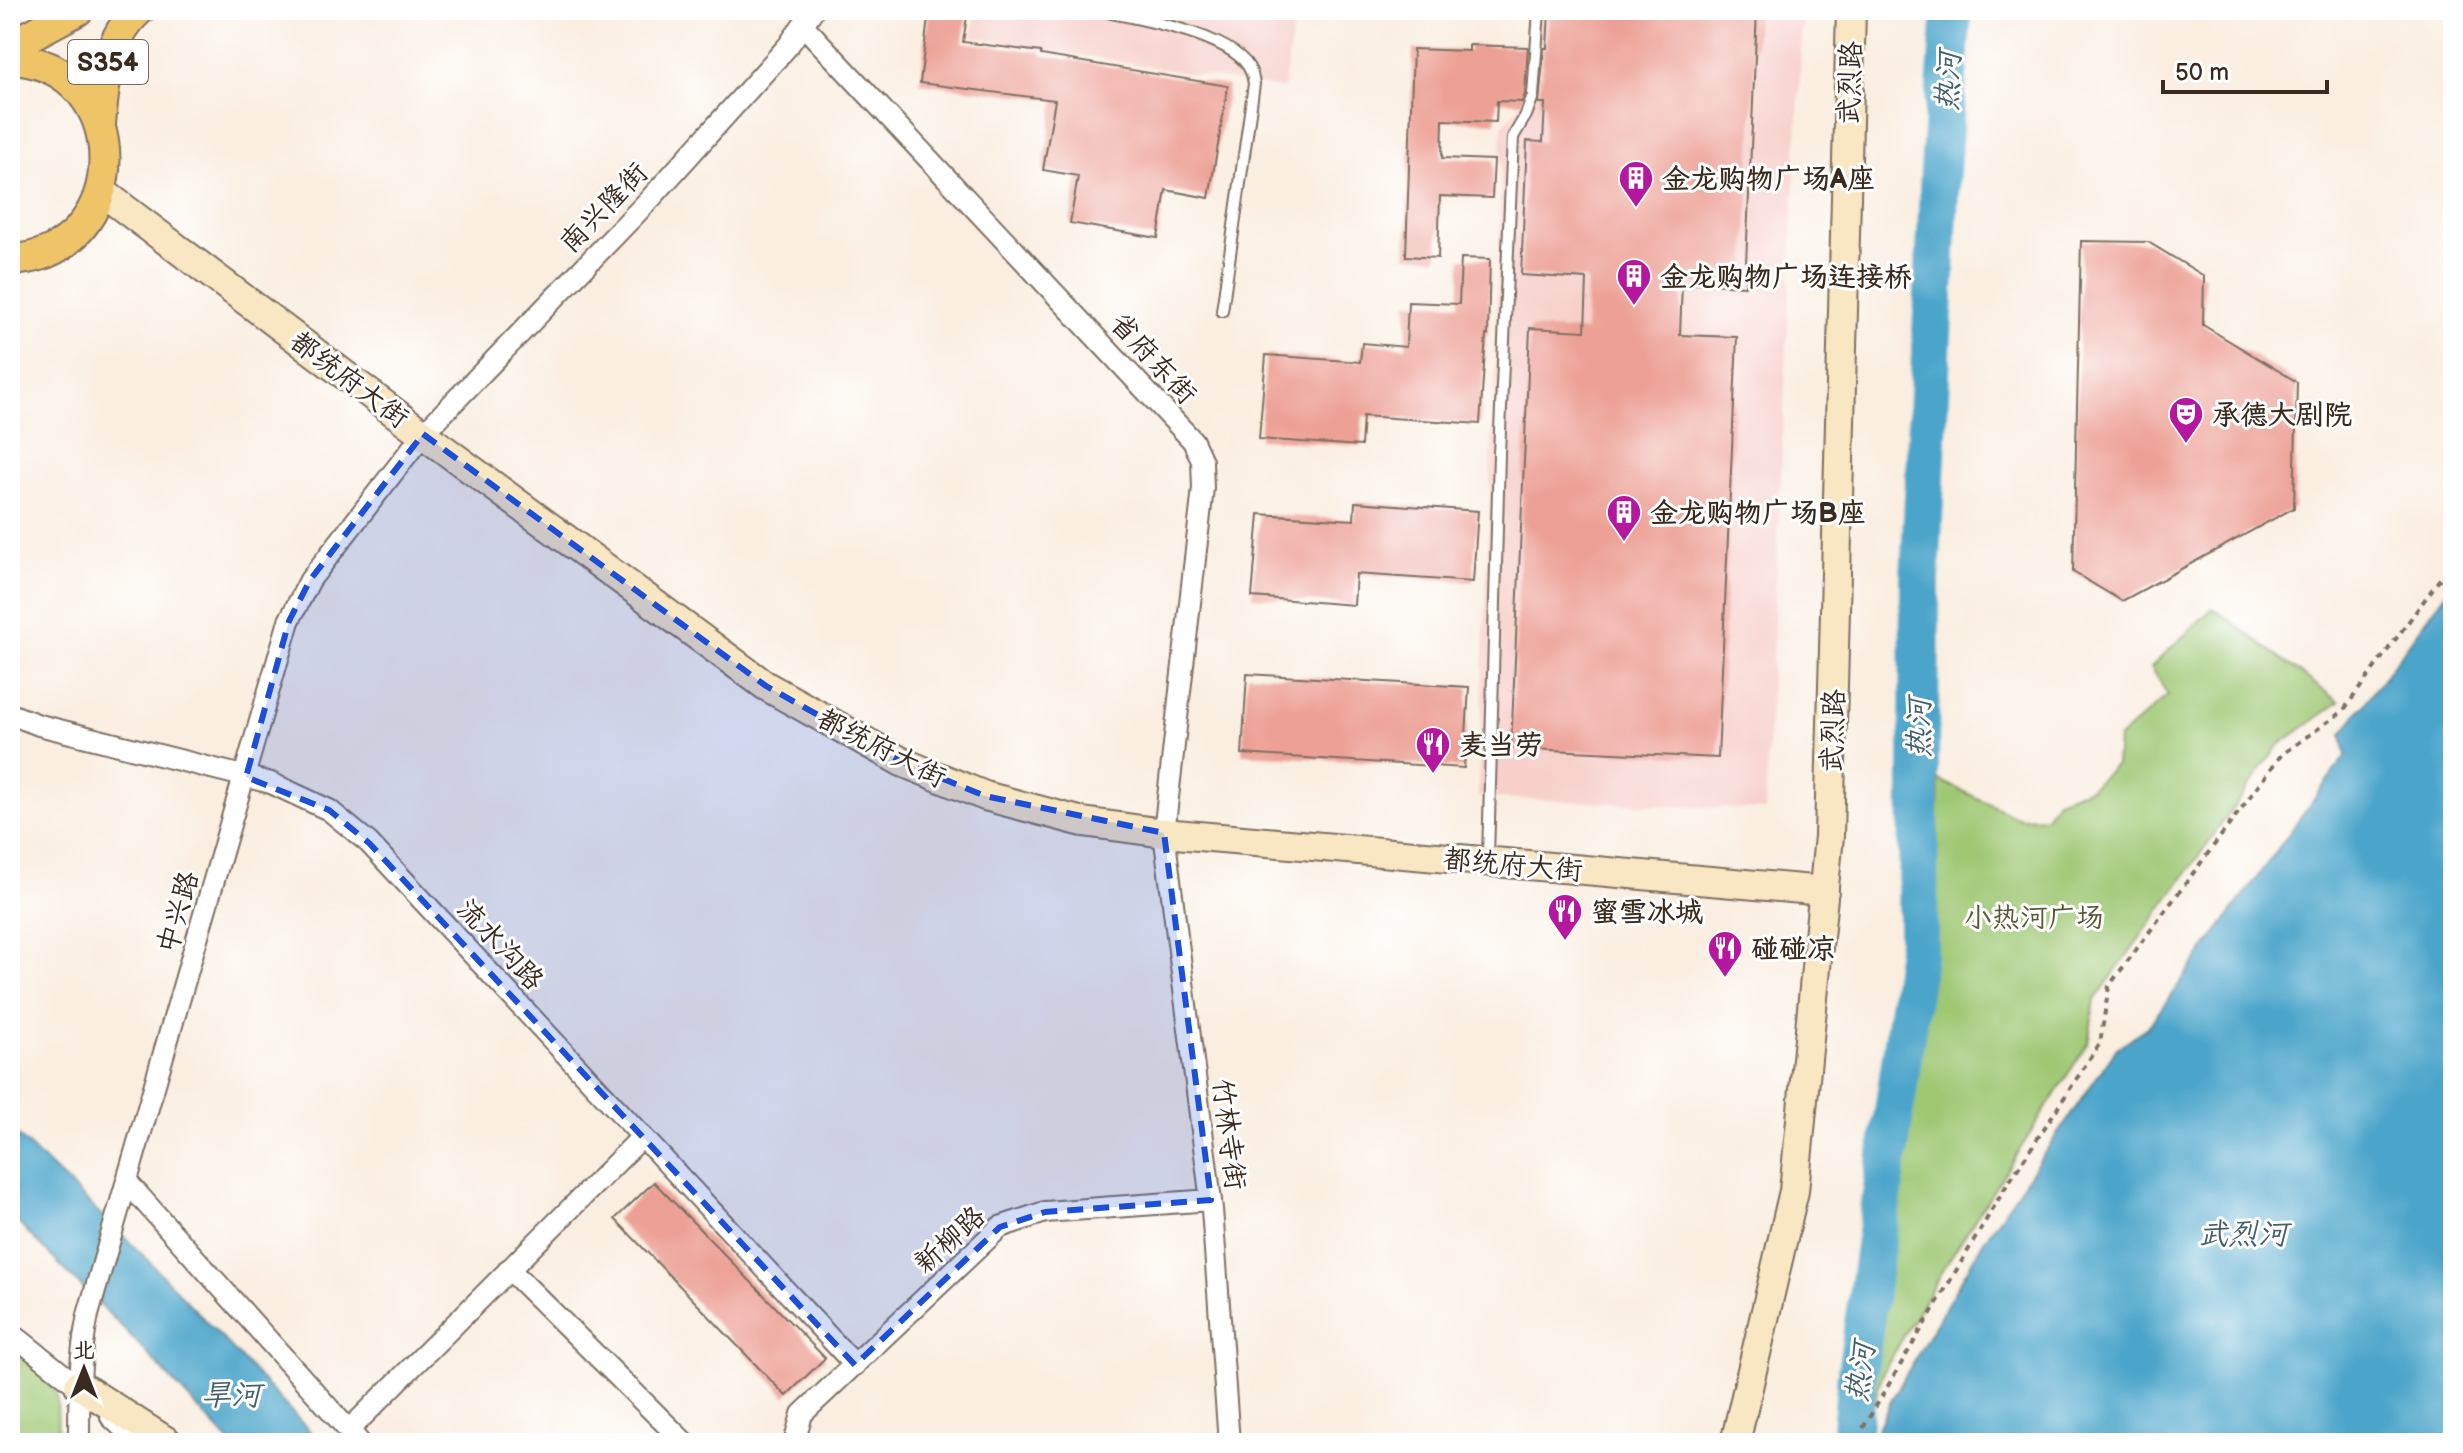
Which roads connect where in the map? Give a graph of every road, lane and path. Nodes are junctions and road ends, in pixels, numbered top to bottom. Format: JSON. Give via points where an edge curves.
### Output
{"nodes":[{"id":1,"x":78,"y":10,"type":"edge"},
{"id":2,"x":139,"y":10,"type":"edge"},
{"id":3,"x":1097,"y":10,"type":"edge"},
{"id":4,"x":1539,"y":10,"type":"edge"},
{"id":5,"x":1851,"y":10,"type":"edge"},
{"id":6,"x":808,"y":17,"type":"edge"},
{"id":7,"x":10,"y":46,"type":"edge"},
{"id":8,"x":10,"y":59,"type":"edge"},
{"id":9,"x":100,"y":124,"type":"junction"},
{"id":10,"x":101,"y":191,"type":"junction"},
{"id":11,"x":10,"y":260,"type":"edge"},
{"id":12,"x":1222,"y":311,"type":"dead end"},
{"id":13,"x":423,"y":434,"type":"junction"},
{"id":14,"x":2453,"y":561,"type":"edge"},
{"id":15,"x":10,"y":714,"type":"edge"},
{"id":16,"x":246,"y":777,"type":"junction"},
{"id":17,"x":1164,"y":833,"type":"junction"},
{"id":18,"x":1488,"y":862,"type":"junction"},
{"id":19,"x":1824,"y":891,"type":"junction"},
{"id":20,"x":642,"y":1137,"type":"junction"},
{"id":21,"x":127,"y":1182,"type":"junction"},
{"id":22,"x":1211,"y":1200,"type":"junction"},
{"id":23,"x":509,"y":1269,"type":"junction"},
{"id":24,"x":10,"y":1332,"type":"edge"},
{"id":25,"x":855,"y":1365,"type":"junction"},
{"id":26,"x":79,"y":1385,"type":"junction"},
{"id":27,"x":1863,"y":1428,"type":"dead end"},
{"id":28,"x":354,"y":1437,"type":"edge"},
{"id":29,"x":79,"y":1443,"type":"edge"},
{"id":30,"x":139,"y":1443,"type":"edge"},
{"id":31,"x":169,"y":1443,"type":"edge"},
{"id":32,"x":685,"y":1443,"type":"edge"},
{"id":33,"x":803,"y":1443,"type":"edge"},
{"id":34,"x":1229,"y":1443,"type":"edge"},
{"id":35,"x":1735,"y":1443,"type":"edge"}],
"edges":[{"from":1,"to":7,"type":"main road","number":"S354"},
{"from":2,"to":9,"type":"main road","number":"S354","via":[[112,46]]},
{"from":3,"to":12,"type":"lane","via":[[1200,33],[1251,70],[1254,84]]},
{"from":4,"to":18,"type":"lane","via":[[1533,96],[1513,137]]},
{"from":5,"to":19,"type":"main road","name":"武烈路"},
{"from":6,"to":13,"type":"street","name":"南兴隆街","via":[[651,198]]},
{"from":6,"to":17,"type":"street","name":"省府东街","via":[[1193,441],[1202,461]]},
{"from":8,"to":9,"type":"main road","via":[[39,64],[70,82]]},
{"from":9,"to":10,"type":"main road","via":[[106,157]]},
{"from":10,"to":11,"type":"main road","via":[[70,237],[37,255]]},
{"from":10,"to":13,"type":"main road","name":"都统府大街"},
{"from":13,"to":16,"type":"street","name":"中兴路","via":[[310,580],[289,621]]},
{"from":13,"to":17,"type":"main road","name":"都统府大街","via":[[766,686],[902,762],[985,796],[1083,822]]},
{"from":14,"to":27,"type":"path","via":[[2343,711],[2282,754],[2109,986],[2100,1043],[2005,1188]]},
{"from":15,"to":16,"type":"street","name":"流水沟路"},
{"from":16,"to":20,"type":"street","name":"流水沟路","via":[[329,810],[369,843]]},
{"from":16,"to":21,"type":"street","name":"中兴路"},
{"from":17,"to":18,"type":"main road","name":"都统府大街"},
{"from":17,"to":22,"type":"street","name":"竹林寺街"},
{"from":18,"to":19,"type":"main road","name":"都统府大街"},
{"from":19,"to":35,"type":"main road","name":"武烈路","via":[[1794,1191]]},
{"from":20,"to":23,"type":"street"},
{"from":20,"to":25,"type":"street","name":"流水沟路"},
{"from":21,"to":26,"type":"street","name":"中兴路","via":[[88,1315]]},
{"from":21,"to":28,"type":"street"},
{"from":22,"to":25,"type":"street","name":"新柳路","via":[[1045,1212],[1000,1227]]},
{"from":22,"to":34,"type":"street","name":"竹林寺街"},
{"from":23,"to":28,"type":"street"},
{"from":23,"to":32,"type":"street"},
{"from":24,"to":26,"type":"street"},
{"from":25,"to":33,"type":"street","name":"新柳路","via":[[802,1414],[796,1436]]},
{"from":26,"to":29,"type":"street","name":"中兴路"},
{"from":26,"to":30,"type":"street"},
{"from":26,"to":31,"type":"main road"}]}
